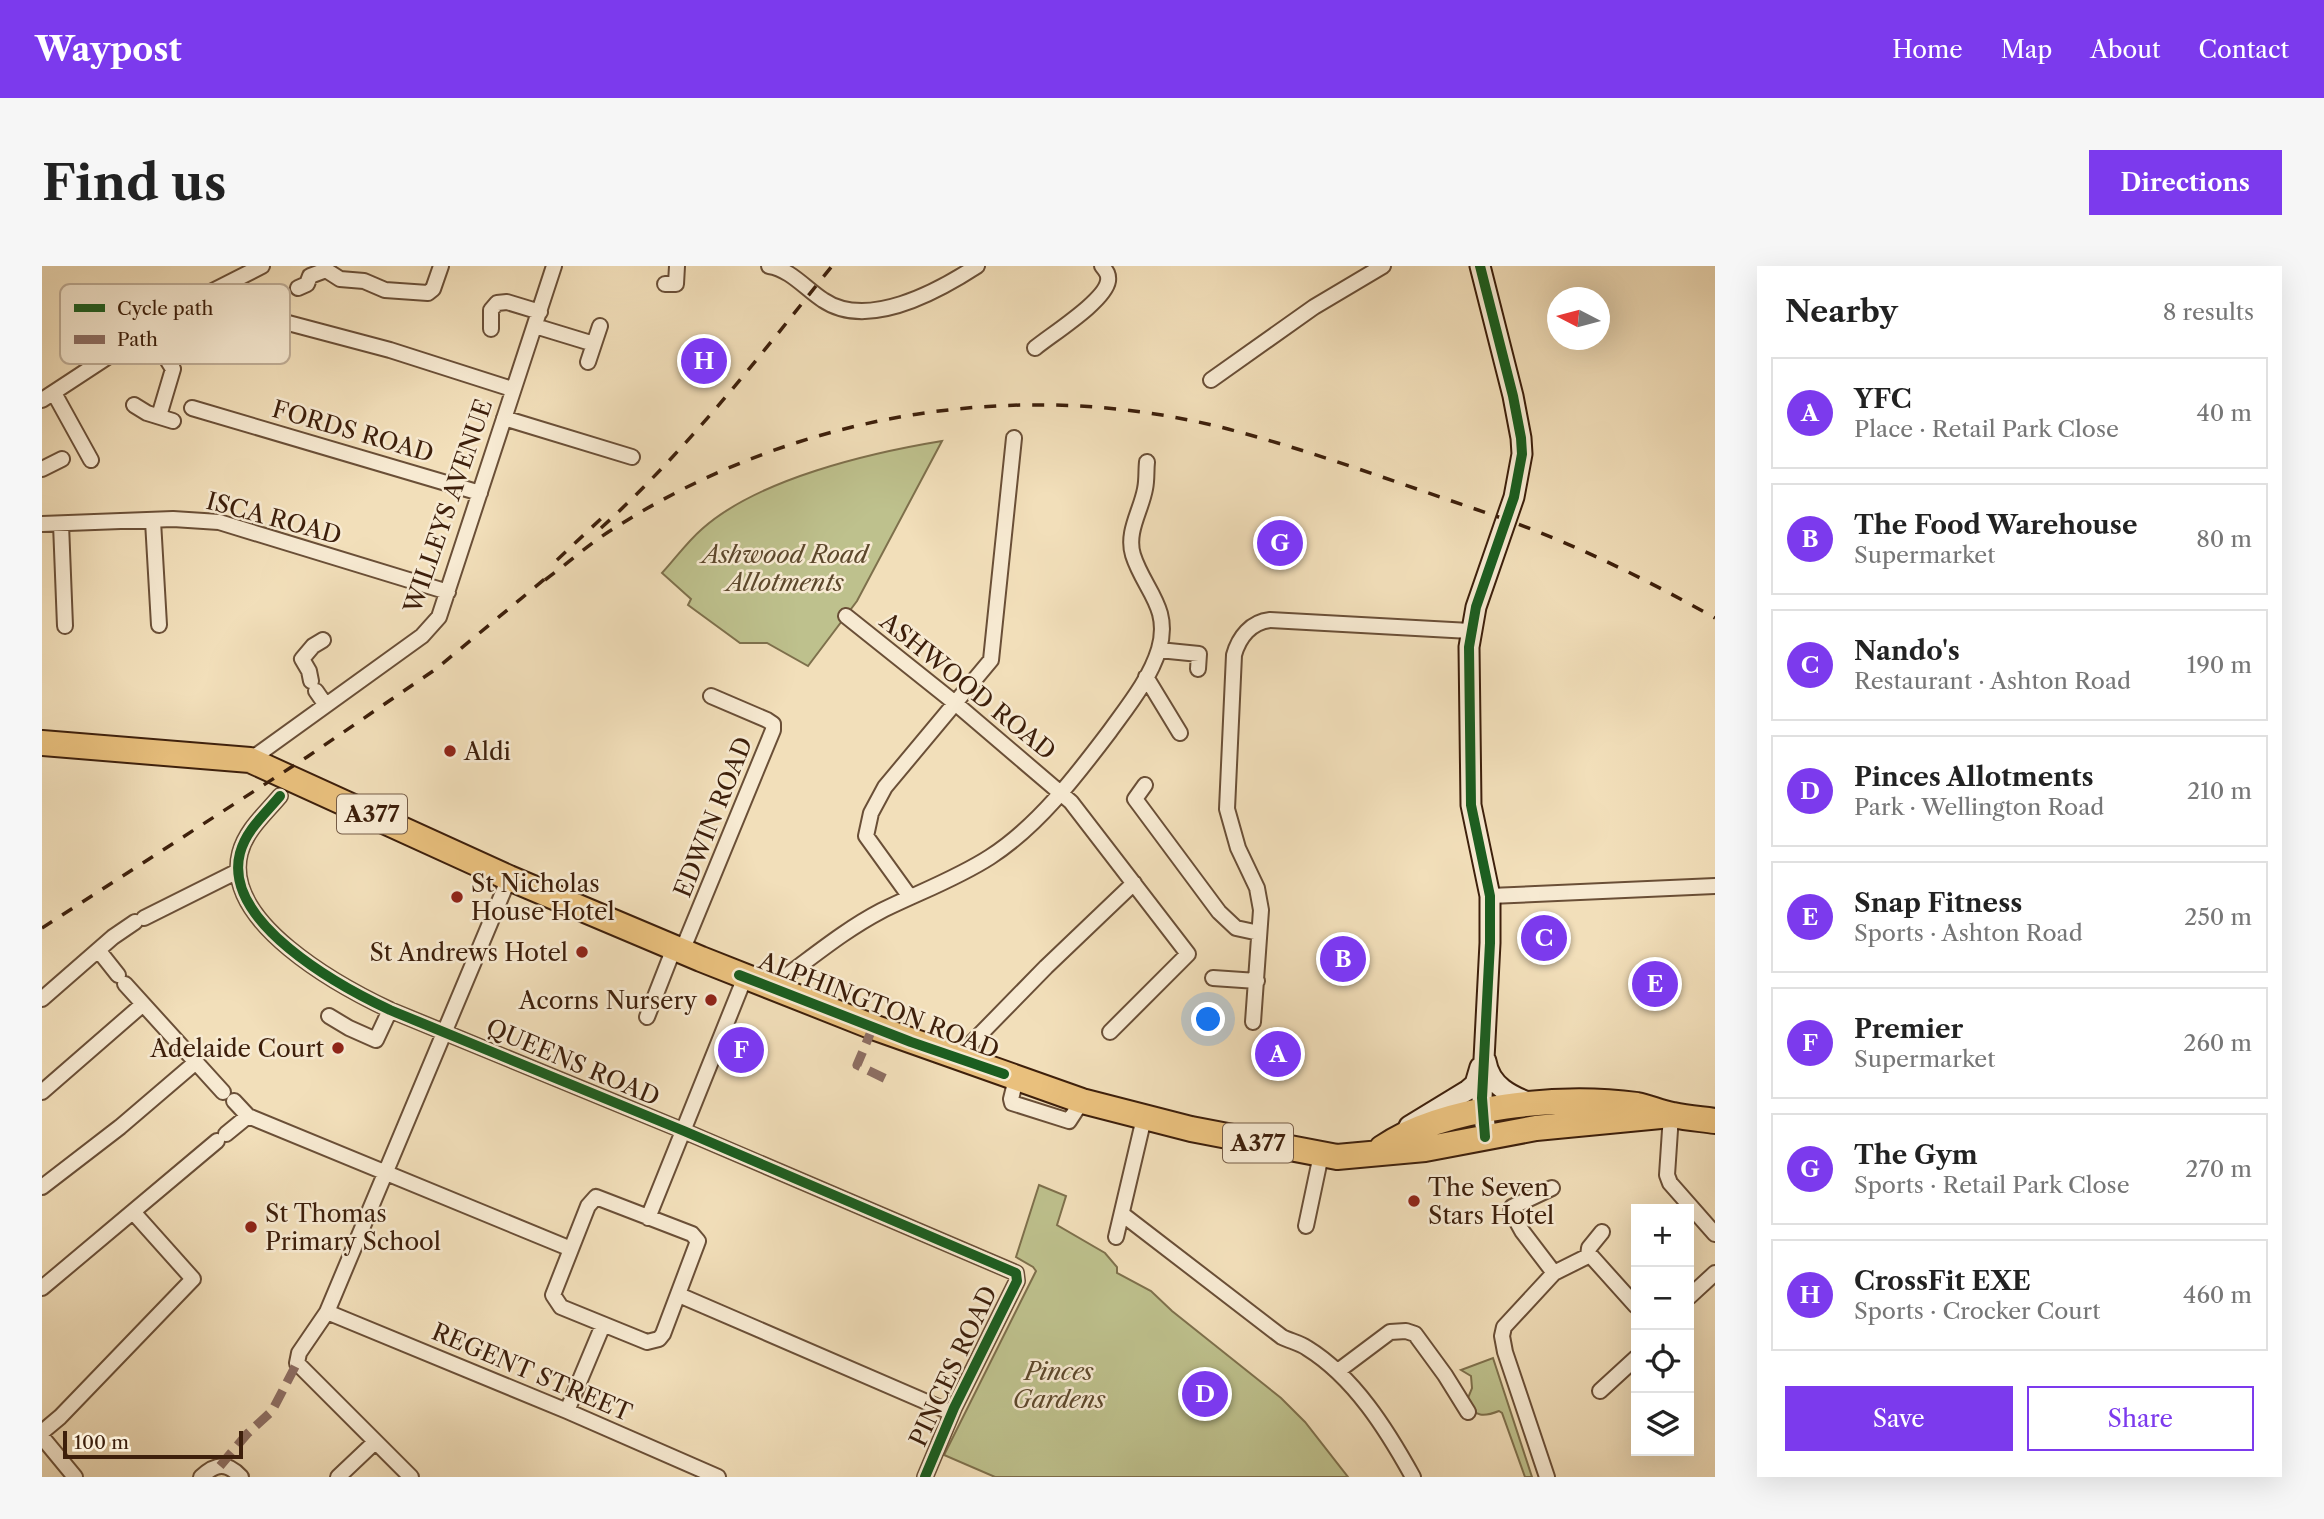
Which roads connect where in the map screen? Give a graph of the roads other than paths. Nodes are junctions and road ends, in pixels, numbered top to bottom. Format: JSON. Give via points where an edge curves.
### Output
{"nodes":[{"id":1,"x":262,"y":266,"type":"edge"},
{"id":2,"x":441,"y":266,"type":"edge"},
{"id":3,"x":554,"y":266,"type":"edge"},
{"id":4,"x":677,"y":266,"type":"edge"},
{"id":5,"x":769,"y":266,"type":"edge"},
{"id":6,"x":976,"y":266,"type":"edge"},
{"id":7,"x":1102,"y":266,"type":"edge"},
{"id":8,"x":1383,"y":266,"type":"edge"},
{"id":9,"x":1480,"y":266,"type":"edge"},
{"id":10,"x":228,"y":284,"type":"edge"},
{"id":11,"x":665,"y":284,"type":"dead end"},
{"id":12,"x":299,"y":288,"type":"dead end"},
{"id":13,"x":537,"y":319,"type":"junction"},
{"id":14,"x":290,"y":323,"type":"edge"},
{"id":15,"x":600,"y":326,"type":"dead end"},
{"id":16,"x":491,"y":329,"type":"dead end"},
{"id":17,"x":594,"y":344,"type":"junction"},
{"id":18,"x":1035,"y":348,"type":"dead end"},
{"id":19,"x":588,"y":362,"type":"dead end"},
{"id":20,"x":98,"y":364,"type":"edge"},
{"id":21,"x":170,"y":364,"type":"edge"},
{"id":22,"x":1211,"y":380,"type":"dead end"},
{"id":23,"x":512,"y":389,"type":"junction"},
{"id":24,"x":48,"y":397,"type":"edge"},
{"id":25,"x":134,"y":405,"type":"dead end"},
{"id":26,"x":192,"y":408,"type":"dead end"},
{"id":27,"x":504,"y":418,"type":"junction"},
{"id":28,"x":1014,"y":438,"type":"dead end"},
{"id":29,"x":632,"y":457,"type":"dead end"},
{"id":30,"x":62,"y":459,"type":"dead end"},
{"id":31,"x":91,"y":460,"type":"dead end"},
{"id":32,"x":1147,"y":462,"type":"dead end"},
{"id":33,"x":42,"y":469,"type":"edge"},
{"id":34,"x":481,"y":492,"type":"junction"},
{"id":35,"x":153,"y":521,"type":"junction"},
{"id":36,"x":42,"y":524,"type":"edge"},
{"id":37,"x":61,"y":524,"type":"junction"},
{"id":38,"x":448,"y":592,"type":"junction"},
{"id":39,"x":846,"y":616,"type":"dead end"},
{"id":40,"x":159,"y":625,"type":"dead end"},
{"id":41,"x":65,"y":626,"type":"dead end"},
{"id":42,"x":1470,"y":631,"type":"junction"},
{"id":43,"x":323,"y":640,"type":"dead end"},
{"id":44,"x":1159,"y":650,"type":"junction"},
{"id":45,"x":1198,"y":669,"type":"dead end"},
{"id":46,"x":1146,"y":677,"type":"junction"},
{"id":47,"x":712,"y":696,"type":"dead end"},
{"id":48,"x":325,"y":704,"type":"junction"},
{"id":49,"x":955,"y":704,"type":"junction"},
{"id":50,"x":1180,"y":733,"type":"dead end"},
{"id":51,"x":42,"y":743,"type":"edge"},
{"id":52,"x":250,"y":760,"type":"junction"},
{"id":53,"x":1145,"y":785,"type":"dead end"},
{"id":54,"x":1060,"y":792,"type":"junction"},
{"id":55,"x":280,"y":796,"type":"dead end"},
{"id":56,"x":238,"y":872,"type":"junction"},
{"id":57,"x":509,"y":878,"type":"junction"},
{"id":58,"x":1134,"y":883,"type":"junction"},
{"id":59,"x":1715,"y":886,"type":"edge"},
{"id":60,"x":1490,"y":896,"type":"junction"},
{"id":61,"x":910,"y":897,"type":"junction"},
{"id":62,"x":1259,"y":933,"type":"junction"},
{"id":63,"x":678,"y":949,"type":"junction"},
{"id":64,"x":99,"y":951,"type":"junction"},
{"id":65,"x":745,"y":977,"type":"junction"},
{"id":66,"x":1213,"y":978,"type":"dead end"},
{"id":67,"x":1257,"y":981,"type":"junction"},
{"id":68,"x":772,"y":986,"type":"junction"},
{"id":69,"x":42,"y":999,"type":"edge"},
{"id":70,"x":142,"y":1005,"type":"junction"},
{"id":71,"x":390,"y":1010,"type":"junction"},
{"id":72,"x":329,"y":1016,"type":"dead end"},
{"id":73,"x":647,"y":1017,"type":"dead end"},
{"id":74,"x":1253,"y":1022,"type":"dead end"},
{"id":75,"x":445,"y":1031,"type":"junction"},
{"id":76,"x":1110,"y":1032,"type":"dead end"},
{"id":77,"x":1484,"y":1050,"type":"junction"},
{"id":78,"x":957,"y":1058,"type":"junction"},
{"id":79,"x":196,"y":1062,"type":"junction"},
{"id":80,"x":42,"y":1092,"type":"edge"},
{"id":81,"x":1484,"y":1107,"type":"junction"},
{"id":82,"x":248,"y":1115,"type":"junction"},
{"id":83,"x":1671,"y":1115,"type":"junction"},
{"id":84,"x":1535,"y":1116,"type":"junction"},
{"id":85,"x":1144,"y":1118,"type":"junction"},
{"id":86,"x":1715,"y":1121,"type":"edge"},
{"id":87,"x":684,"y":1131,"type":"junction"},
{"id":88,"x":1485,"y":1137,"type":"junction"},
{"id":89,"x":1383,"y":1147,"type":"junction"},
{"id":90,"x":1321,"y":1155,"type":"junction"},
{"id":91,"x":386,"y":1171,"type":"junction"},
{"id":92,"x":42,"y":1187,"type":"edge"},
{"id":93,"x":1552,"y":1188,"type":"dead end"},
{"id":94,"x":134,"y":1213,"type":"junction"},
{"id":95,"x":1122,"y":1214,"type":"junction"},
{"id":96,"x":648,"y":1218,"type":"junction"},
{"id":97,"x":1306,"y":1226,"type":"dead end"},
{"id":98,"x":1602,"y":1232,"type":"dead end"},
{"id":99,"x":1715,"y":1234,"type":"edge"},
{"id":100,"x":1116,"y":1237,"type":"dead end"},
{"id":101,"x":571,"y":1249,"type":"junction"},
{"id":102,"x":1588,"y":1256,"type":"junction"},
{"id":103,"x":1016,"y":1273,"type":"joint"},
{"id":104,"x":1554,"y":1273,"type":"junction"},
{"id":105,"x":1715,"y":1273,"type":"edge"},
{"id":106,"x":42,"y":1288,"type":"edge"},
{"id":107,"x":1694,"y":1292,"type":"edge"},
{"id":108,"x":679,"y":1295,"type":"junction"},
{"id":109,"x":1631,"y":1300,"type":"edge"},
{"id":110,"x":324,"y":1318,"type":"junction"},
{"id":111,"x":603,"y":1325,"type":"junction"},
{"id":112,"x":1631,"y":1363,"type":"edge"},
{"id":113,"x":1338,"y":1371,"type":"junction"},
{"id":114,"x":1600,"y":1391,"type":"dead end"},
{"id":115,"x":567,"y":1410,"type":"junction"},
{"id":116,"x":1468,"y":1412,"type":"dead end"},
{"id":117,"x":952,"y":1413,"type":"junction"},
{"id":118,"x":42,"y":1435,"type":"edge"},
{"id":119,"x":374,"y":1442,"type":"junction"},
{"id":120,"x":75,"y":1477,"type":"edge"},
{"id":121,"x":201,"y":1477,"type":"edge"},
{"id":122,"x":241,"y":1477,"type":"edge"},
{"id":123,"x":338,"y":1477,"type":"edge"},
{"id":124,"x":411,"y":1477,"type":"edge"},
{"id":125,"x":718,"y":1477,"type":"edge"},
{"id":126,"x":925,"y":1477,"type":"edge"},
{"id":127,"x":1413,"y":1477,"type":"edge"},
{"id":128,"x":1547,"y":1477,"type":"edge"}],
"edges":[{"from":1,"to":10,"type":"street"},
{"from":2,"to":12,"type":"street","via":[[428,293],[385,290],[364,281],[340,279],[326,270],[310,276]]},
{"from":3,"to":13,"type":"street","name":"WILLEYS AVENUE"},
{"from":4,"to":11,"type":"street","via":[[676,284]]},
{"from":5,"to":6,"type":"street","via":[[789,274],[840,310],[872,313],[931,291]]},
{"from":7,"to":18,"type":"street","via":[[1108,283],[1099,298]]},
{"from":8,"to":22,"type":"street","via":[[1304,313]]},
{"from":9,"to":42,"type":"street","via":[[1513,396],[1522,454],[1514,497]]},
{"from":13,"to":16,"type":"street","via":[[507,302],[497,303],[491,310]]},
{"from":13,"to":17,"type":"street"},
{"from":13,"to":23,"type":"street","name":"WILLEYS AVENUE"},
{"from":14,"to":23,"type":"street"},
{"from":15,"to":17,"type":"street"},
{"from":17,"to":19,"type":"street"},
{"from":20,"to":24,"type":"street"},
{"from":21,"to":25,"type":"street","via":[[166,418]]},
{"from":23,"to":27,"type":"street","name":"WILLEYS AVENUE"},
{"from":24,"to":31,"type":"street"},
{"from":26,"to":34,"type":"street","name":"FORDS ROAD","via":[[209,420]]},
{"from":27,"to":29,"type":"street"},
{"from":27,"to":34,"type":"street","name":"WILLEYS AVENUE"},
{"from":28,"to":49,"type":"street","via":[[991,660]]},
{"from":30,"to":33,"type":"street"},
{"from":32,"to":44,"type":"street","via":[[1131,545],[1157,601]]},
{"from":34,"to":38,"type":"street","name":"WILLEYS AVENUE"},
{"from":35,"to":37,"type":"street","name":"ISCA ROAD"},
{"from":35,"to":38,"type":"street","name":"ISCA ROAD","via":[[219,522]]},
{"from":35,"to":40,"type":"street"},
{"from":36,"to":37,"type":"street","name":"ISCA ROAD"},
{"from":37,"to":41,"type":"street"},
{"from":38,"to":48,"type":"street","name":"WILLEYS AVENUE","via":[[430,630]]},
{"from":39,"to":49,"type":"street","name":"ASHWOOD ROAD"},
{"from":42,"to":60,"type":"street","via":[[1471,805]]},
{"from":42,"to":62,"type":"street","via":[[1278,620],[1254,624],[1243,635],[1234,654],[1227,809],[1238,848],[1257,888]]},
{"from":43,"to":48,"type":"street","via":[[302,659]]},
{"from":44,"to":45,"type":"street","via":[[1199,654]]},
{"from":44,"to":46,"type":"street"},
{"from":46,"to":50,"type":"street"},
{"from":46,"to":54,"type":"street"},
{"from":47,"to":63,"type":"street","name":"EDWIN ROAD","via":[[767,720],[773,730]]},
{"from":48,"to":52,"type":"street","name":"WILLEYS AVENUE"},
{"from":49,"to":54,"type":"street","name":"ASHWOOD ROAD"},
{"from":49,"to":61,"type":"street","via":[[885,787],[867,825],[866,836]]},
{"from":51,"to":52,"type":"highway","number":"A377"},
{"from":52,"to":57,"type":"highway","name":"ALPHINGTON ROAD","number":"A377"},
{"from":53,"to":62,"type":"street","via":[[1135,799],[1219,912],[1236,928]]},
{"from":54,"to":58,"type":"street","name":"ASHWOOD ROAD"},
{"from":54,"to":61,"type":"street","via":[[990,857]]},
{"from":55,"to":56,"type":"street","via":[[245,839]]},
{"from":56,"to":64,"type":"street","via":[[140,920]]},
{"from":56,"to":71,"type":"street","name":"QUEENS ROAD","via":[[253,912],[271,932],[344,986]]},
{"from":57,"to":63,"type":"highway","name":"ALPHINGTON ROAD","number":"A377"},
{"from":57,"to":75,"type":"street"},
{"from":58,"to":76,"type":"street","name":"ASHWOOD ROAD","via":[[1188,954]]},
{"from":58,"to":78,"type":"street"},
{"from":59,"to":60,"type":"street"},
{"from":60,"to":77,"type":"street"},
{"from":61,"to":68,"type":"street","via":[[848,930]]},
{"from":62,"to":67,"type":"street"},
{"from":63,"to":65,"type":"highway","name":"ALPHINGTON ROAD","number":"A377"},
{"from":63,"to":73,"type":"street"},
{"from":64,"to":69,"type":"street"},
{"from":64,"to":70,"type":"street"},
{"from":65,"to":68,"type":"highway","name":"ALPHINGTON ROAD","number":"A377"},
{"from":65,"to":87,"type":"street"},
{"from":66,"to":67,"type":"street"},
{"from":67,"to":74,"type":"street"},
{"from":68,"to":78,"type":"highway","name":"ALPHINGTON ROAD","number":"A377"},
{"from":70,"to":79,"type":"street"},
{"from":70,"to":80,"type":"street"},
{"from":71,"to":72,"type":"street","via":[[376,1040]]},
{"from":71,"to":75,"type":"street","name":"QUEENS ROAD"},
{"from":75,"to":87,"type":"street","name":"QUEENS ROAD"},
{"from":75,"to":91,"type":"street"},
{"from":77,"to":81,"type":"street"},
{"from":77,"to":84,"type":"street","via":[[1487,1072],[1495,1083],[1521,1099]]},
{"from":77,"to":89,"type":"street","via":[[1475,1084]]},
{"from":78,"to":85,"type":"highway","name":"ALPHINGTON ROAD","number":"A377"},
{"from":79,"to":82,"type":"street"},
{"from":79,"to":92,"type":"street"},
{"from":81,"to":84,"type":"highway","name":"ALPHINGTON ROAD","number":"A377"},
{"from":81,"to":88,"type":"street"},
{"from":81,"to":89,"type":"highway","name":"ALPHINGTON ROAD","number":"A377"},
{"from":82,"to":91,"type":"street"},
{"from":82,"to":94,"type":"street"},
{"from":83,"to":84,"type":"highway","name":"ALPHINGTON ROAD","number":"A377"},
{"from":83,"to":86,"type":"highway","name":"ALPHINGTON ROAD","number":"A377"},
{"from":83,"to":99,"type":"street","via":[[1670,1183]]},
{"from":84,"to":88,"type":"highway","name":"ALPHINGTON ROAD","number":"A377"},
{"from":85,"to":90,"type":"highway","name":"ALPHINGTON ROAD","number":"A377"},
{"from":85,"to":95,"type":"street"},
{"from":87,"to":96,"type":"street"},
{"from":87,"to":103,"type":"street","name":"QUEENS ROAD"},
{"from":88,"to":89,"type":"highway","name":"ALPHINGTON ROAD","number":"A377","via":[[1425,1149]]},
{"from":89,"to":90,"type":"highway","name":"ALPHINGTON ROAD","number":"A377","via":[[1337,1157]]},
{"from":90,"to":97,"type":"street"},
{"from":91,"to":101,"type":"street"},
{"from":91,"to":110,"type":"street"},
{"from":93,"to":104,"type":"street","via":[[1511,1210]]},
{"from":94,"to":106,"type":"street"},
{"from":94,"to":118,"type":"street","via":[[194,1279]]},
{"from":95,"to":100,"type":"street"},
{"from":95,"to":113,"type":"street","via":[[1282,1337],[1306,1347]]},
{"from":96,"to":101,"type":"street","via":[[596,1197]]},
{"from":96,"to":108,"type":"street","via":[[692,1234],[698,1241]]},
{"from":98,"to":102,"type":"street"},
{"from":101,"to":111,"type":"street","via":[[554,1298],[561,1307]]},
{"from":102,"to":104,"type":"street"},
{"from":102,"to":109,"type":"street"},
{"from":103,"to":117,"type":"street","name":"PINCES ROAD","via":[[1017,1281]]},
{"from":104,"to":128,"type":"street","via":[[1507,1322],[1502,1336]]},
{"from":105,"to":107,"type":"street"},
{"from":108,"to":111,"type":"street","via":[[663,1334],[653,1342]]},
{"from":108,"to":117,"type":"street"},
{"from":110,"to":115,"type":"street","name":"REGENT STREET"},
{"from":110,"to":119,"type":"street","via":[[297,1363]]},
{"from":111,"to":115,"type":"street"},
{"from":112,"to":114,"type":"street"},
{"from":113,"to":116,"type":"street","via":[[1390,1332],[1406,1331],[1415,1335]]},
{"from":113,"to":127,"type":"street"},
{"from":115,"to":125,"type":"street","name":"REGENT STREET"},
{"from":117,"to":126,"type":"street","name":"PINCES ROAD"},
{"from":118,"to":120,"type":"street"},
{"from":119,"to":123,"type":"street"},
{"from":119,"to":124,"type":"street"},
{"from":121,"to":122,"type":"street","via":[[220,1466],[232,1468]]}]}
